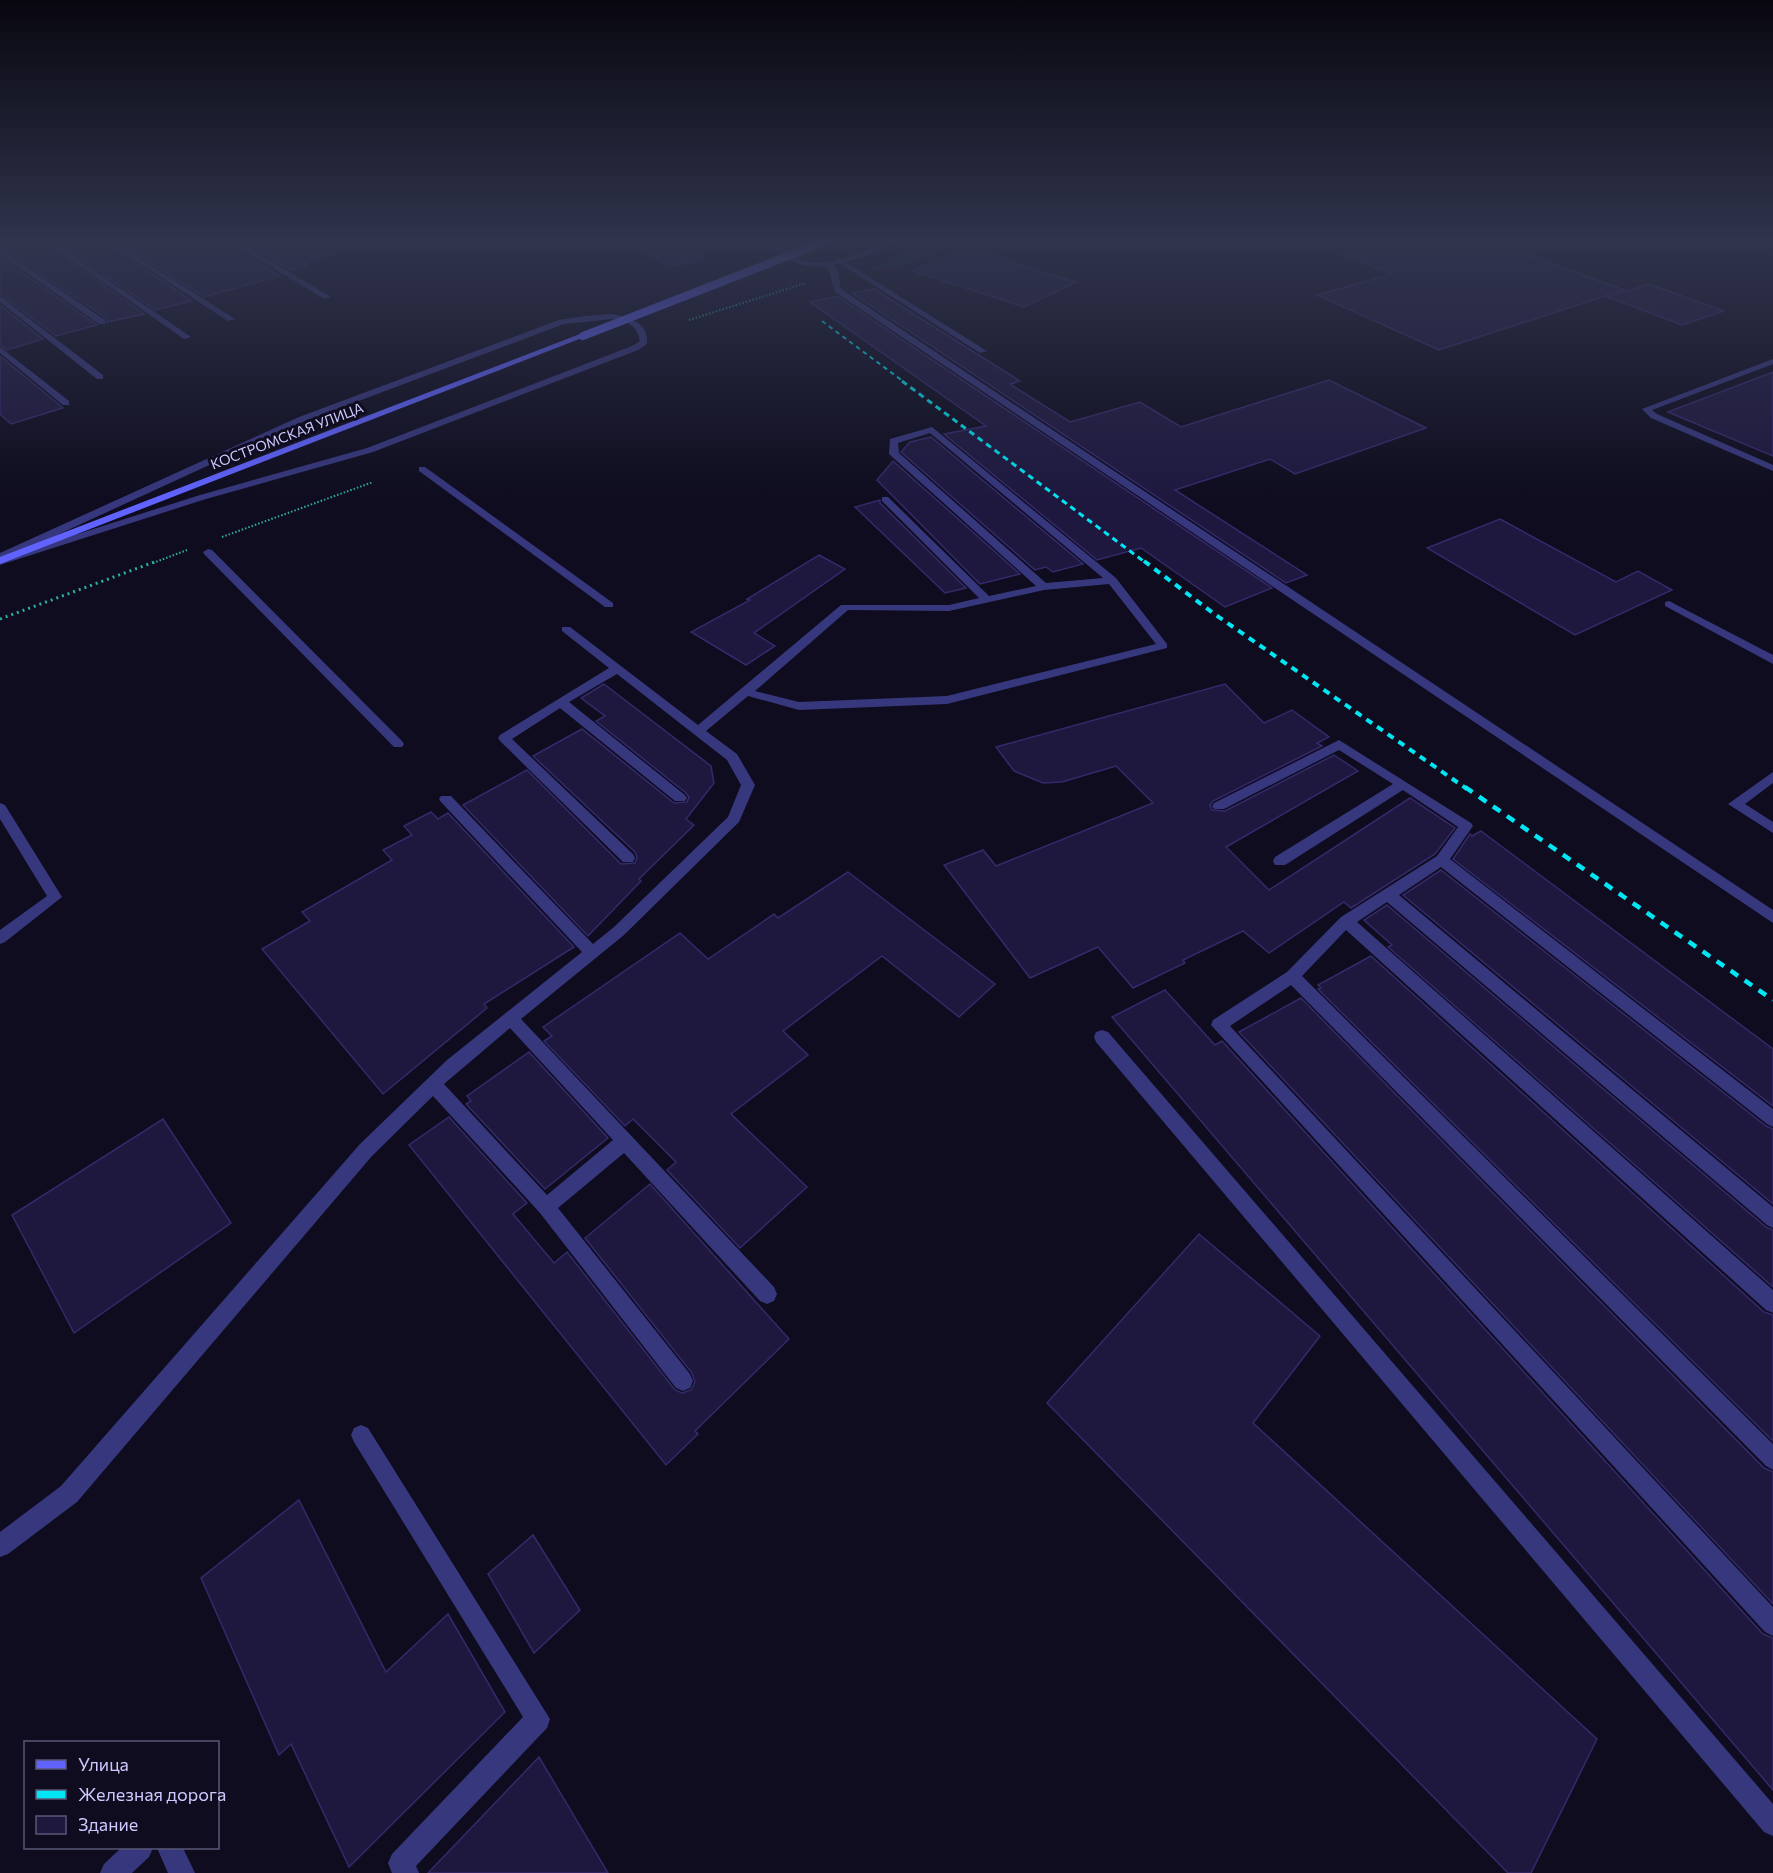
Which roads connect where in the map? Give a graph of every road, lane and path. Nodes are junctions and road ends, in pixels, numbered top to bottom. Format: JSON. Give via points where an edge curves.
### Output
{"nodes":[{"id":1,"x":35,"y":325,"type":"edge"},
{"id":2,"x":170,"y":325,"type":"edge"},
{"id":3,"x":553,"y":325,"type":"edge"},
{"id":4,"x":610,"y":325,"type":"edge"},
{"id":5,"x":636,"y":325,"type":"edge"},
{"id":6,"x":891,"y":325,"type":"edge"},
{"id":7,"x":940,"y":325,"type":"edge"},
{"id":8,"x":187,"y":337,"type":"dead end"},
{"id":9,"x":0,"y":349,"type":"edge"},
{"id":10,"x":983,"y":351,"type":"dead end"},
{"id":11,"x":1773,"y":361,"type":"edge"},
{"id":12,"x":100,"y":377,"type":"dead end"},
{"id":13,"x":66,"y":404,"type":"dead end"},
{"id":14,"x":1692,"y":422,"type":"dead end"},
{"id":15,"x":1679,"y":427,"type":"junction"},
{"id":16,"x":1773,"y":468,"type":"edge"},
{"id":17,"x":422,"y":469,"type":"dead end"},
{"id":18,"x":885,"y":499,"type":"dead end"},
{"id":19,"x":208,"y":552,"type":"dead end"},
{"id":20,"x":0,"y":557,"type":"edge"},
{"id":21,"x":0,"y":562,"type":"edge"},
{"id":22,"x":1112,"y":580,"type":"junction"},
{"id":23,"x":1044,"y":587,"type":"junction"},
{"id":24,"x":986,"y":599,"type":"junction"},
{"id":25,"x":1669,"y":604,"type":"dead end"},
{"id":26,"x":609,"y":605,"type":"dead end"},
{"id":27,"x":566,"y":629,"type":"dead end"},
{"id":28,"x":1773,"y":660,"type":"edge"},
{"id":29,"x":616,"y":669,"type":"junction"},
{"id":30,"x":746,"y":692,"type":"junction"},
{"id":31,"x":561,"y":702,"type":"junction"},
{"id":32,"x":698,"y":731,"type":"junction"},
{"id":33,"x":399,"y":744,"type":"dead end"},
{"id":34,"x":1773,"y":776,"type":"edge"},
{"id":35,"x":1403,"y":784,"type":"junction"},
{"id":36,"x":680,"y":798,"type":"dead end"},
{"id":37,"x":446,"y":799,"type":"dead end"},
{"id":38,"x":1219,"y":806,"type":"dead end"},
{"id":39,"x":0,"y":808,"type":"edge"},
{"id":40,"x":1773,"y":828,"type":"edge"},
{"id":41,"x":628,"y":858,"type":"dead end"},
{"id":42,"x":1442,"y":860,"type":"junction"},
{"id":43,"x":1280,"y":861,"type":"dead end"},
{"id":44,"x":1388,"y":894,"type":"junction"},
{"id":45,"x":1773,"y":917,"type":"edge"},
{"id":46,"x":1346,"y":921,"type":"junction"},
{"id":47,"x":0,"y":938,"type":"edge"},
{"id":48,"x":592,"y":953,"type":"junction"},
{"id":49,"x":1292,"y":976,"type":"junction"},
{"id":50,"x":511,"y":1019,"type":"junction"},
{"id":51,"x":1102,"y":1037,"type":"dead end"},
{"id":52,"x":434,"y":1085,"type":"junction"},
{"id":53,"x":1773,"y":1119,"type":"edge"},
{"id":54,"x":624,"y":1141,"type":"junction"},
{"id":55,"x":546,"y":1207,"type":"junction"},
{"id":56,"x":1773,"y":1219,"type":"edge"},
{"id":57,"x":767,"y":1294,"type":"dead end"},
{"id":58,"x":1773,"y":1303,"type":"edge"},
{"id":59,"x":683,"y":1381,"type":"dead end"},
{"id":60,"x":361,"y":1435,"type":"dead end"},
{"id":61,"x":1773,"y":1459,"type":"edge"},
{"id":62,"x":0,"y":1546,"type":"edge"},
{"id":63,"x":1773,"y":1624,"type":"edge"},
{"id":64,"x":1773,"y":1823,"type":"edge"},
{"id":65,"x":139,"y":1849,"type":"edge"},
{"id":66,"x":170,"y":1849,"type":"edge"},
{"id":67,"x":113,"y":1873,"type":"edge"},
{"id":68,"x":182,"y":1873,"type":"edge"},
{"id":69,"x":406,"y":1873,"type":"edge"}],
"edges":[{"from":1,"to":12,"type":"street"},
{"from":2,"to":8,"type":"street"},
{"from":3,"to":20,"type":"street","via":[[302,419]]},
{"from":4,"to":21,"type":"main road","name":"КОСТРОМСКАЯ УЛИЦА","bridge":true},
{"from":5,"to":21,"type":"street","via":[[644,335],[644,342],[635,348],[370,450],[203,497]]},
{"from":6,"to":45,"type":"street"},
{"from":7,"to":10,"type":"street"},
{"from":9,"to":13,"type":"street"},
{"from":11,"to":15,"type":"street","via":[[1646,409],[1648,414]]},
{"from":14,"to":15,"type":"street"},
{"from":15,"to":16,"type":"street"},
{"from":17,"to":26,"type":"street"},
{"from":18,"to":24,"type":"street"},
{"from":19,"to":33,"type":"street"},
{"from":22,"to":23,"type":"street"},
{"from":22,"to":23,"type":"street","via":[[932,430],[893,441],[894,454]]},
{"from":22,"to":30,"type":"street","via":[[1163,646],[947,700],[799,705]]},
{"from":23,"to":24,"type":"street"},
{"from":24,"to":30,"type":"street","via":[[949,608],[845,607]]},
{"from":25,"to":28,"type":"street"},
{"from":27,"to":29,"type":"street"},
{"from":29,"to":31,"type":"street"},
{"from":29,"to":32,"type":"street"},
{"from":30,"to":32,"type":"street"},
{"from":31,"to":36,"type":"street"},
{"from":31,"to":41,"type":"street","via":[[504,738]]},
{"from":32,"to":48,"type":"street","via":[[732,757],[748,785],[734,819]]},
{"from":34,"to":40,"type":"street","via":[[1735,804]]},
{"from":35,"to":38,"type":"street","via":[[1339,744]]},
{"from":35,"to":42,"type":"street","via":[[1466,826]]},
{"from":35,"to":43,"type":"street"},
{"from":37,"to":48,"type":"street"},
{"from":39,"to":47,"type":"street","via":[[55,897]]},
{"from":42,"to":44,"type":"street"},
{"from":42,"to":53,"type":"street"},
{"from":44,"to":46,"type":"street"},
{"from":44,"to":56,"type":"street"},
{"from":46,"to":49,"type":"street"},
{"from":46,"to":58,"type":"street"},
{"from":48,"to":50,"type":"street"},
{"from":49,"to":61,"type":"street"},
{"from":49,"to":63,"type":"street","via":[[1219,1025]]},
{"from":50,"to":52,"type":"street"},
{"from":50,"to":54,"type":"street"},
{"from":51,"to":64,"type":"street"},
{"from":52,"to":55,"type":"street"},
{"from":52,"to":62,"type":"street","via":[[366,1150],[69,1494]]},
{"from":54,"to":55,"type":"street"},
{"from":54,"to":57,"type":"street"},
{"from":55,"to":59,"type":"street"},
{"from":60,"to":69,"type":"street","via":[[537,1719],[400,1863]]},
{"from":65,"to":67,"type":"street"},
{"from":66,"to":68,"type":"street"}]}
